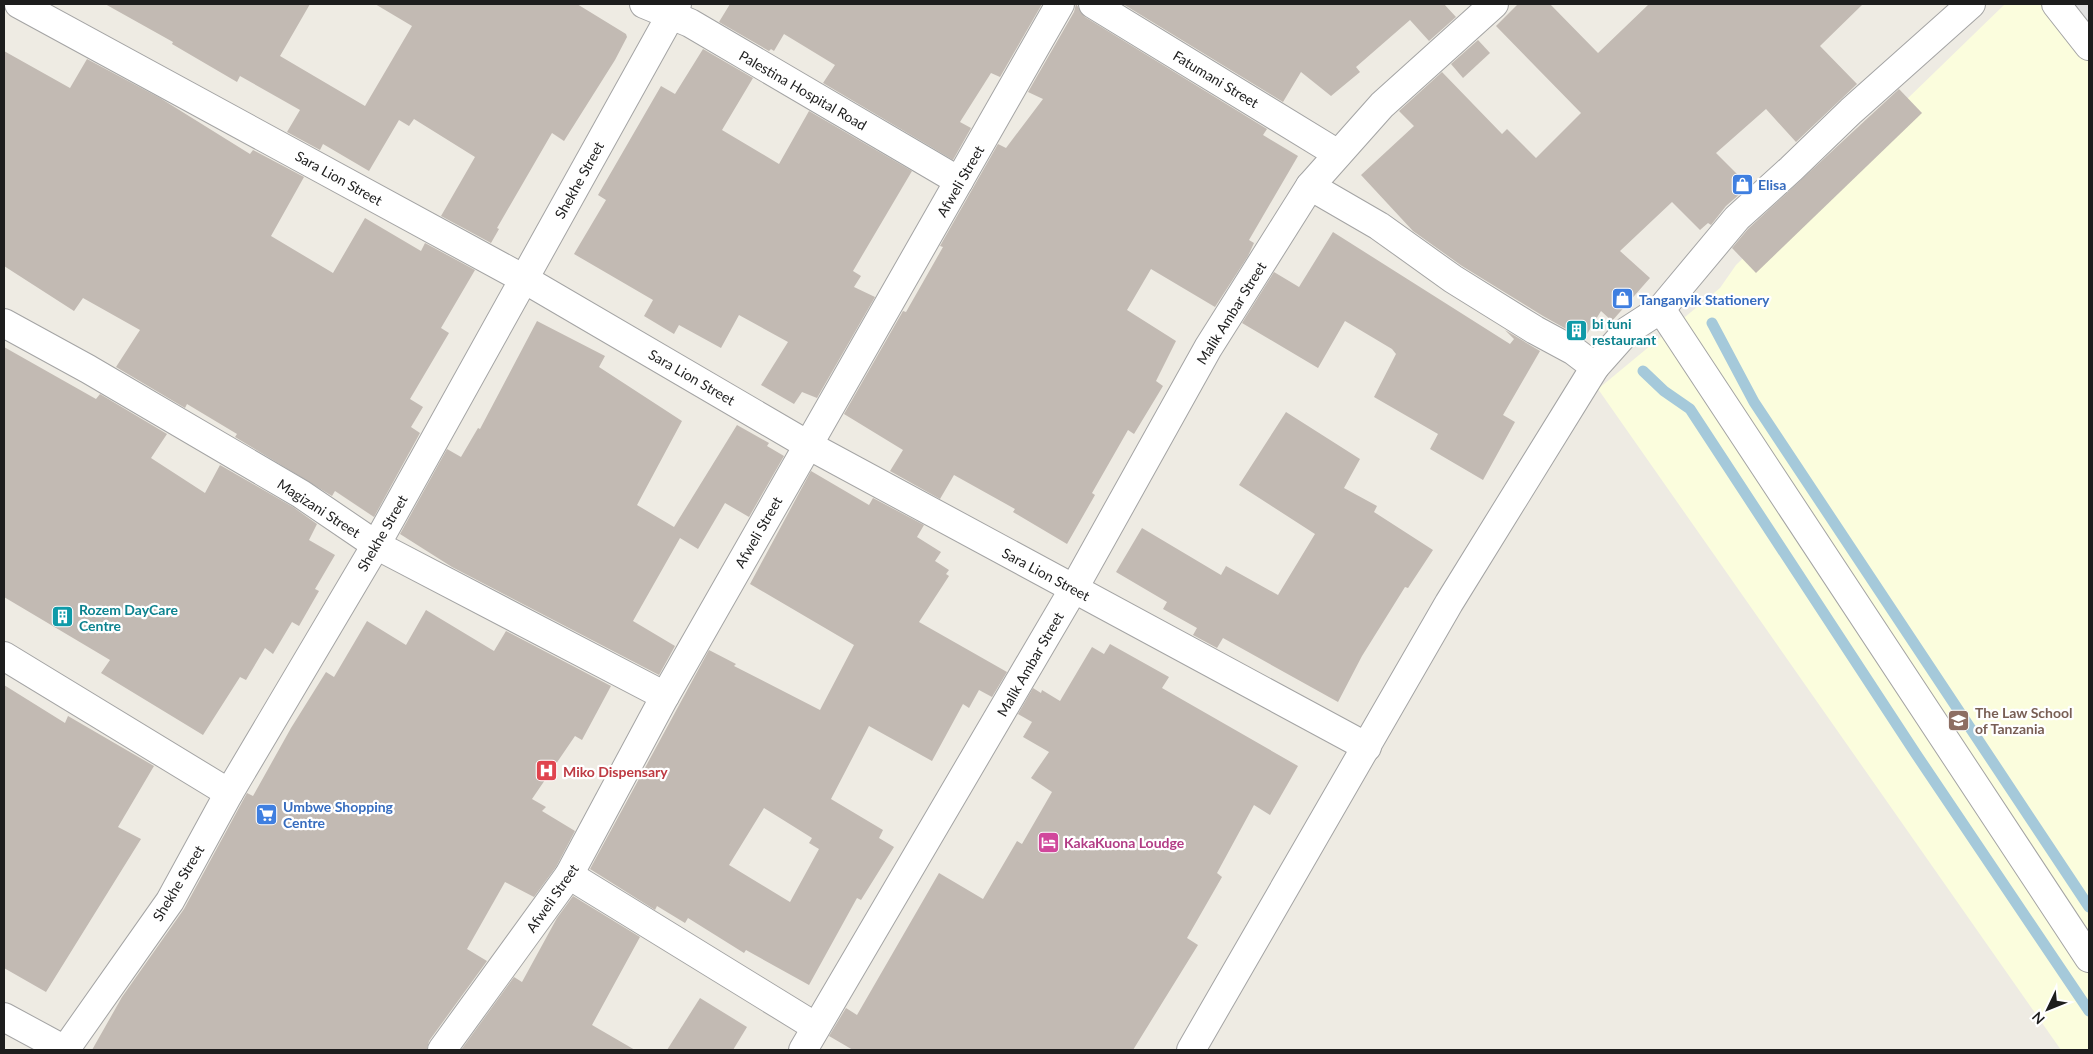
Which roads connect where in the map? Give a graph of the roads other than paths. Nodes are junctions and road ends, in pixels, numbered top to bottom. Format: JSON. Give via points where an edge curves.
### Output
{"nodes":[{"id":1,"x":19,"y":4,"type":"edge"},
{"id":2,"x":644,"y":4,"type":"edge"},
{"id":3,"x":1060,"y":4,"type":"edge"},
{"id":4,"x":1093,"y":4,"type":"edge"},
{"id":5,"x":1494,"y":4,"type":"edge"},
{"id":6,"x":1971,"y":4,"type":"edge"},
{"id":7,"x":2056,"y":4,"type":"edge"},
{"id":8,"x":673,"y":9,"type":"edge"},
{"id":9,"x":2089,"y":46,"type":"edge"},
{"id":10,"x":1338,"y":154,"type":"junction"},
{"id":11,"x":959,"y":181,"type":"junction"},
{"id":12,"x":1310,"y":186,"type":"junction"},
{"id":13,"x":524,"y":279,"type":"junction"},
{"id":14,"x":1661,"y":310,"type":"junction"},
{"id":15,"x":4,"y":323,"type":"edge"},
{"id":16,"x":1595,"y":367,"type":"junction"},
{"id":17,"x":808,"y":445,"type":"junction"},
{"id":18,"x":376,"y":545,"type":"junction"},
{"id":19,"x":1073,"y":590,"type":"junction"},
{"id":20,"x":4,"y":656,"type":"edge"},
{"id":21,"x":665,"y":696,"type":"junction"},
{"id":22,"x":1366,"y":747,"type":"junction"},
{"id":23,"x":230,"y":793,"type":"junction"},
{"id":24,"x":569,"y":876,"type":"junction"},
{"id":25,"x":2089,"y":958,"type":"edge"},
{"id":26,"x":4,"y":1017,"type":"edge"},
{"id":27,"x":810,"y":1039,"type":"edge"},
{"id":28,"x":65,"y":1050,"type":"edge"},
{"id":29,"x":442,"y":1050,"type":"edge"},
{"id":30,"x":1192,"y":1050,"type":"edge"}],
"edges":[{"from":1,"to":13,"type":"street","name":"Sara Lion Street"},
{"from":2,"to":8,"type":"street","name":"Palestina Hospital Road"},
{"from":3,"to":11,"type":"street","name":"Afweli Street"},
{"from":4,"to":10,"type":"street","name":"Fatumani Street"},
{"from":5,"to":10,"type":"street","name":"Malik Ambar Street","via":[[1382,105]]},
{"from":6,"to":14,"type":"street","via":[[1737,218]]},
{"from":7,"to":9,"type":"street"},
{"from":8,"to":11,"type":"street","name":"Palestina Hospital Road","via":[[698,28]]},
{"from":8,"to":13,"type":"street","name":"Shekhe Street"},
{"from":10,"to":12,"type":"street","name":"Malik Ambar Street"},
{"from":11,"to":17,"type":"street","name":"Afweli Street"},
{"from":12,"to":16,"type":"street","via":[[1379,226],[1453,279],[1574,351]]},
{"from":12,"to":19,"type":"street","name":"Malik Ambar Street","via":[[1208,348]]},
{"from":13,"to":17,"type":"street","name":"Sara Lion Street"},
{"from":13,"to":18,"type":"street","name":"Shekhe Street"},
{"from":14,"to":16,"type":"street","via":[[1627,331]]},
{"from":14,"to":25,"type":"street"},
{"from":15,"to":18,"type":"street","name":"Magizani Street","via":[[300,494]]},
{"from":16,"to":22,"type":"street","via":[[1449,603]]},
{"from":17,"to":19,"type":"street","name":"Sara Lion Street"},
{"from":17,"to":21,"type":"street","name":"Afweli Street"},
{"from":18,"to":21,"type":"street","name":"Magizani Street"},
{"from":18,"to":23,"type":"street","name":"Shekhe Street"},
{"from":19,"to":22,"type":"street","name":"Sara Lion Street"},
{"from":19,"to":27,"type":"street","name":"Malik Ambar Street"},
{"from":20,"to":23,"type":"street"},
{"from":21,"to":24,"type":"street","name":"Afweli Street"},
{"from":22,"to":30,"type":"street"},
{"from":23,"to":28,"type":"street","name":"Shekhe Street","via":[[170,900]]},
{"from":24,"to":27,"type":"street"},
{"from":24,"to":29,"type":"street","name":"Afweli Street"},
{"from":26,"to":28,"type":"street"}]}
